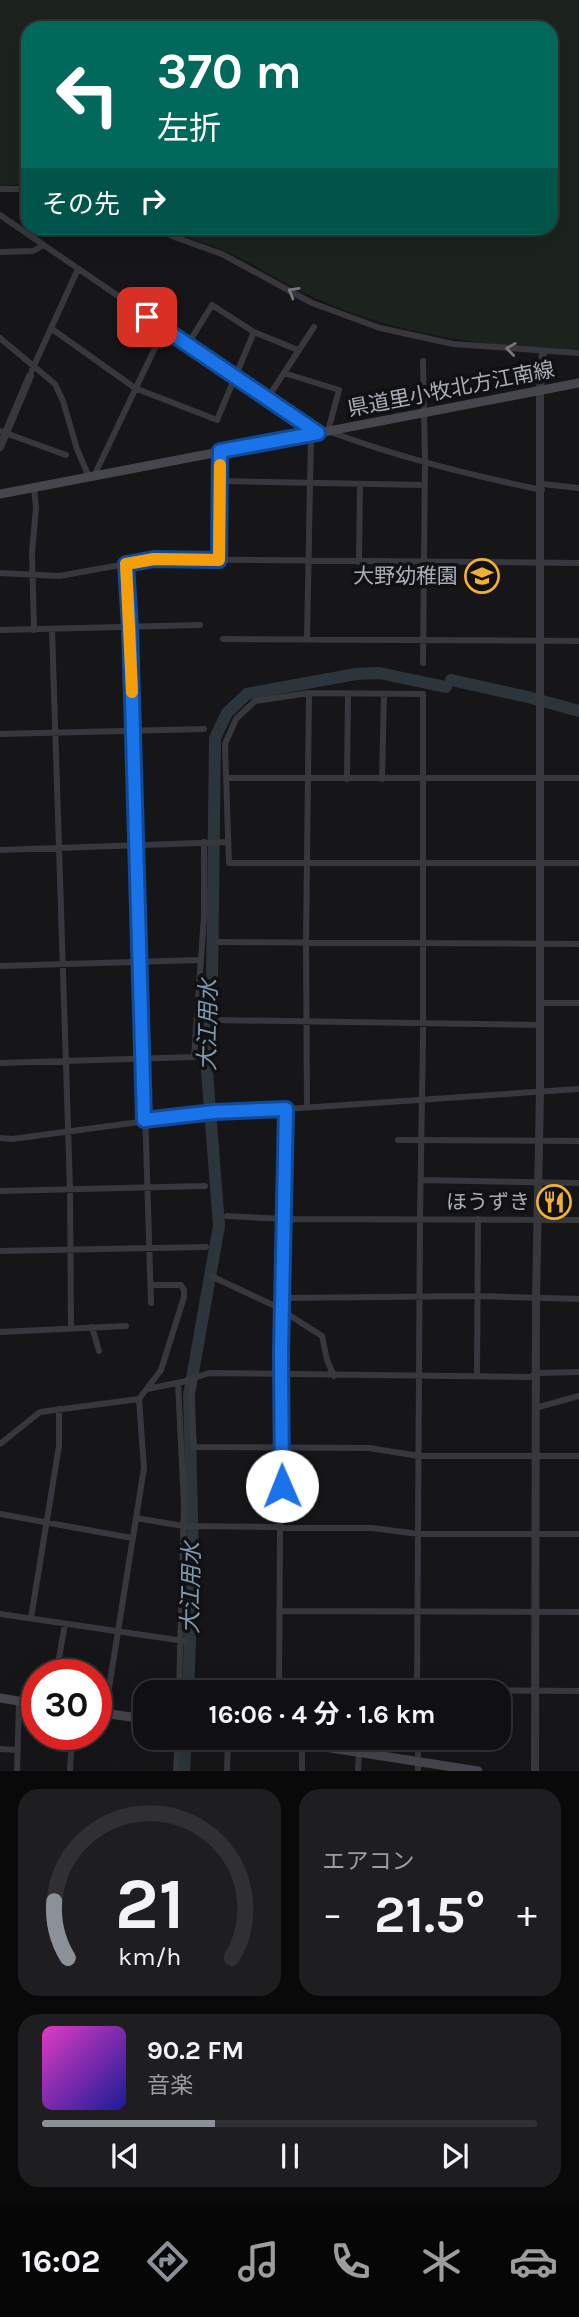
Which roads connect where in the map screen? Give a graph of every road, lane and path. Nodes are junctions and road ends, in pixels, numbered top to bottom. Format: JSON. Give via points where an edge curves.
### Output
{"nodes":[{"id":1,"x":0,"y":189,"type":"edge"},
{"id":2,"x":21,"y":189,"type":"edge"},
{"id":3,"x":0,"y":215,"type":"edge"},
{"id":4,"x":21,"y":228,"type":"edge"},
{"id":5,"x":30,"y":235,"type":"edge"},
{"id":6,"x":170,"y":235,"type":"edge"},
{"id":7,"x":42,"y":246,"type":"junction"},
{"id":8,"x":0,"y":252,"type":"edge"},
{"id":9,"x":78,"y":270,"type":"junction"},
{"id":10,"x":314,"y":327,"type":"dead end"},
{"id":11,"x":52,"y":329,"type":"junction"},
{"id":12,"x":164,"y":329,"type":"junction"},
{"id":13,"x":254,"y":332,"type":"junction"},
{"id":14,"x":0,"y":338,"type":"edge"},
{"id":15,"x":188,"y":344,"type":"junction"},
{"id":16,"x":298,"y":350,"type":"junction"},
{"id":17,"x":543,"y":352,"type":"junction"},
{"id":18,"x":579,"y":354,"type":"edge"},
{"id":19,"x":423,"y":361,"type":"dead end"},
{"id":20,"x":32,"y":372,"type":"junction"},
{"id":21,"x":284,"y":373,"type":"junction"},
{"id":22,"x":235,"y":377,"type":"junction"},
{"id":23,"x":579,"y":383,"type":"edge"},
{"id":24,"x":135,"y":388,"type":"junction"},
{"id":25,"x":540,"y":390,"type":"junction"},
{"id":26,"x":267,"y":399,"type":"junction"},
{"id":27,"x":423,"y":412,"type":"junction"},
{"id":28,"x":3,"y":432,"type":"edge"},
{"id":29,"x":319,"y":433,"type":"junction"},
{"id":30,"x":0,"y":447,"type":"edge"},
{"id":31,"x":220,"y":451,"type":"junction"},
{"id":32,"x":66,"y":455,"type":"dead end"},
{"id":33,"x":425,"y":462,"type":"junction"},
{"id":34,"x":91,"y":476,"type":"junction"},
{"id":35,"x":220,"y":481,"type":"junction"},
{"id":36,"x":310,"y":483,"type":"junction"},
{"id":37,"x":360,"y":484,"type":"junction"},
{"id":38,"x":424,"y":485,"type":"junction"},
{"id":39,"x":34,"y":487,"type":"junction"},
{"id":40,"x":542,"y":487,"type":"junction"},
{"id":41,"x":579,"y":488,"type":"edge"},
{"id":42,"x":0,"y":494,"type":"edge"},
{"id":43,"x":219,"y":560,"type":"junction"},
{"id":44,"x":308,"y":562,"type":"junction"},
{"id":45,"x":359,"y":562,"type":"junction"},
{"id":46,"x":423,"y":562,"type":"junction"},
{"id":47,"x":541,"y":562,"type":"junction"},
{"id":48,"x":579,"y":563,"type":"edge"},
{"id":49,"x":126,"y":564,"type":"junction"},
{"id":50,"x":0,"y":573,"type":"edge"},
{"id":51,"x":34,"y":575,"type":"junction"},
{"id":52,"x":200,"y":625,"type":"dead end"},
{"id":53,"x":130,"y":628,"type":"junction"},
{"id":54,"x":34,"y":630,"type":"junction"},
{"id":55,"x":52,"y":630,"type":"junction"},
{"id":56,"x":0,"y":631,"type":"edge"},
{"id":57,"x":223,"y":639,"type":"dead end"},
{"id":58,"x":307,"y":639,"type":"junction"},
{"id":59,"x":424,"y":640,"type":"junction"},
{"id":60,"x":541,"y":640,"type":"junction"},
{"id":61,"x":579,"y":641,"type":"edge"},
{"id":62,"x":423,"y":663,"type":"dead end"},
{"id":63,"x":309,"y":693,"type":"junction"},
{"id":64,"x":348,"y":694,"type":"junction"},
{"id":65,"x":384,"y":694,"type":"junction"},
{"id":66,"x":204,"y":729,"type":"dead end"},
{"id":67,"x":133,"y":731,"type":"junction"},
{"id":68,"x":55,"y":733,"type":"junction"},
{"id":69,"x":0,"y":734,"type":"edge"},
{"id":70,"x":226,"y":778,"type":"junction"},
{"id":71,"x":540,"y":778,"type":"junction"},
{"id":72,"x":579,"y":778,"type":"edge"},
{"id":73,"x":308,"y":779,"type":"junction"},
{"id":74,"x":347,"y":779,"type":"junction"},
{"id":75,"x":382,"y":779,"type":"junction"},
{"id":76,"x":422,"y":779,"type":"junction"},
{"id":77,"x":211,"y":842,"type":"junction"},
{"id":78,"x":228,"y":842,"type":"junction"},
{"id":79,"x":136,"y":845,"type":"junction"},
{"id":80,"x":59,"y":849,"type":"junction"},
{"id":81,"x":0,"y":850,"type":"edge"},
{"id":82,"x":307,"y":862,"type":"junction"},
{"id":83,"x":422,"y":863,"type":"junction"},
{"id":84,"x":539,"y":863,"type":"junction"},
{"id":85,"x":579,"y":863,"type":"edge"},
{"id":86,"x":218,"y":942,"type":"dead end"},
{"id":87,"x":306,"y":942,"type":"junction"},
{"id":88,"x":540,"y":943,"type":"junction"},
{"id":89,"x":422,"y":944,"type":"junction"},
{"id":90,"x":579,"y":944,"type":"edge"},
{"id":91,"x":200,"y":960,"type":"junction"},
{"id":92,"x":140,"y":961,"type":"junction"},
{"id":93,"x":61,"y":964,"type":"junction"},
{"id":94,"x":0,"y":966,"type":"edge"},
{"id":95,"x":540,"y":1003,"type":"junction"},
{"id":96,"x":579,"y":1003,"type":"edge"},
{"id":97,"x":214,"y":1020,"type":"dead end"},
{"id":98,"x":306,"y":1020,"type":"junction"},
{"id":99,"x":423,"y":1021,"type":"junction"},
{"id":100,"x":540,"y":1025,"type":"junction"},
{"id":101,"x":143,"y":1058,"type":"junction"},
{"id":102,"x":65,"y":1061,"type":"junction"},
{"id":103,"x":0,"y":1062,"type":"edge"},
{"id":104,"x":579,"y":1089,"type":"edge"},
{"id":105,"x":540,"y":1092,"type":"junction"},
{"id":106,"x":422,"y":1100,"type":"junction"},
{"id":107,"x":307,"y":1108,"type":"junction"},
{"id":108,"x":286,"y":1109,"type":"junction"},
{"id":109,"x":144,"y":1120,"type":"junction"},
{"id":110,"x":68,"y":1132,"type":"junction"},
{"id":111,"x":0,"y":1138,"type":"edge"},
{"id":112,"x":398,"y":1140,"type":"dead end"},
{"id":113,"x":421,"y":1141,"type":"junction"},
{"id":114,"x":539,"y":1141,"type":"junction"},
{"id":115,"x":579,"y":1141,"type":"edge"},
{"id":116,"x":421,"y":1180,"type":"junction"},
{"id":117,"x":538,"y":1182,"type":"junction"},
{"id":118,"x":579,"y":1183,"type":"edge"},
{"id":119,"x":147,"y":1186,"type":"junction"},
{"id":120,"x":205,"y":1186,"type":"dead end"},
{"id":121,"x":69,"y":1189,"type":"junction"},
{"id":122,"x":0,"y":1191,"type":"edge"},
{"id":123,"x":227,"y":1216,"type":"dead end"},
{"id":124,"x":420,"y":1218,"type":"junction"},
{"id":125,"x":284,"y":1219,"type":"junction"},
{"id":126,"x":478,"y":1219,"type":"junction"},
{"id":127,"x":536,"y":1220,"type":"junction"},
{"id":128,"x":579,"y":1220,"type":"edge"},
{"id":129,"x":150,"y":1247,"type":"junction"},
{"id":130,"x":206,"y":1247,"type":"dead end"},
{"id":131,"x":71,"y":1249,"type":"junction"},
{"id":132,"x":0,"y":1251,"type":"edge"},
{"id":133,"x":213,"y":1277,"type":"dead end"},
{"id":134,"x":151,"y":1284,"type":"junction"},
{"id":135,"x":478,"y":1296,"type":"junction"},
{"id":136,"x":420,"y":1297,"type":"junction"},
{"id":137,"x":282,"y":1298,"type":"junction"},
{"id":138,"x":536,"y":1298,"type":"junction"},
{"id":139,"x":579,"y":1298,"type":"edge"},
{"id":140,"x":151,"y":1303,"type":"dead end"},
{"id":141,"x":282,"y":1311,"type":"junction"},
{"id":142,"x":126,"y":1326,"type":"dead end"},
{"id":143,"x":92,"y":1327,"type":"junction"},
{"id":144,"x":71,"y":1328,"type":"junction"},
{"id":145,"x":0,"y":1332,"type":"edge"},
{"id":146,"x":99,"y":1352,"type":"dead end"},
{"id":147,"x":579,"y":1372,"type":"edge"},
{"id":148,"x":281,"y":1373,"type":"junction"},
{"id":149,"x":537,"y":1373,"type":"junction"},
{"id":150,"x":419,"y":1375,"type":"junction"},
{"id":151,"x":334,"y":1376,"type":"junction"},
{"id":152,"x":477,"y":1376,"type":"junction"},
{"id":153,"x":193,"y":1379,"type":"junction"},
{"id":154,"x":180,"y":1382,"type":"junction"},
{"id":155,"x":147,"y":1389,"type":"junction"},
{"id":156,"x":579,"y":1396,"type":"edge"},
{"id":157,"x":139,"y":1399,"type":"junction"},
{"id":158,"x":535,"y":1408,"type":"junction"},
{"id":159,"x":59,"y":1409,"type":"junction"},
{"id":160,"x":0,"y":1444,"type":"edge"},
{"id":161,"x":281,"y":1448,"type":"junction"},
{"id":162,"x":419,"y":1456,"type":"junction"},
{"id":163,"x":535,"y":1456,"type":"junction"},
{"id":164,"x":579,"y":1456,"type":"edge"},
{"id":165,"x":0,"y":1514,"type":"edge"},
{"id":166,"x":136,"y":1518,"type":"junction"},
{"id":167,"x":46,"y":1523,"type":"junction"},
{"id":168,"x":189,"y":1525,"type":"junction"},
{"id":169,"x":281,"y":1527,"type":"junction"},
{"id":170,"x":419,"y":1534,"type":"junction"},
{"id":171,"x":535,"y":1534,"type":"junction"},
{"id":172,"x":579,"y":1534,"type":"edge"},
{"id":173,"x":132,"y":1538,"type":"junction"},
{"id":174,"x":279,"y":1611,"type":"junction"},
{"id":175,"x":417,"y":1611,"type":"junction"},
{"id":176,"x":536,"y":1611,"type":"junction"},
{"id":177,"x":579,"y":1612,"type":"edge"},
{"id":178,"x":0,"y":1614,"type":"edge"},
{"id":179,"x":31,"y":1618,"type":"junction"},
{"id":180,"x":65,"y":1624,"type":"junction"},
{"id":181,"x":117,"y":1632,"type":"junction"},
{"id":182,"x":183,"y":1641,"type":"junction"},
{"id":183,"x":60,"y":1659,"type":"edge"},
{"id":184,"x":111,"y":1659,"type":"edge"},
{"id":185,"x":180,"y":1680,"type":"edge"},
{"id":186,"x":279,"y":1680,"type":"edge"},
{"id":187,"x":417,"y":1680,"type":"edge"},
{"id":188,"x":511,"y":1691,"type":"edge"},
{"id":189,"x":535,"y":1691,"type":"junction"},
{"id":190,"x":579,"y":1691,"type":"edge"},
{"id":191,"x":0,"y":1698,"type":"edge"},
{"id":192,"x":19,"y":1701,"type":"joint"},
{"id":193,"x":112,"y":1715,"type":"edge"},
{"id":194,"x":133,"y":1717,"type":"edge"},
{"id":195,"x":0,"y":1749,"type":"edge"},
{"id":196,"x":18,"y":1750,"type":"junction"},
{"id":197,"x":71,"y":1750,"type":"edge"},
{"id":198,"x":177,"y":1750,"type":"edge"},
{"id":199,"x":228,"y":1750,"type":"edge"},
{"id":200,"x":302,"y":1750,"type":"edge"},
{"id":201,"x":346,"y":1750,"type":"edge"},
{"id":202,"x":359,"y":1752,"type":"junction"},
{"id":203,"x":418,"y":1766,"type":"edge"},
{"id":204,"x":17,"y":1771,"type":"edge"},
{"id":205,"x":70,"y":1771,"type":"edge"},
{"id":206,"x":176,"y":1771,"type":"edge"},
{"id":207,"x":227,"y":1771,"type":"edge"},
{"id":208,"x":302,"y":1771,"type":"edge"},
{"id":209,"x":358,"y":1771,"type":"edge"},
{"id":210,"x":478,"y":1771,"type":"edge"},
{"id":211,"x":535,"y":1771,"type":"edge"}],
"edges":[{"from":1,"to":2,"type":"street"},
{"from":3,"to":4,"type":"street"},
{"from":5,"to":7,"type":"street"},
{"from":17,"to":6,"type":"street","one_way":true,"via":[[453,344],[369,325],[312,303],[222,254]]},
{"from":7,"to":8,"type":"street","via":[[33,251]]},
{"from":7,"to":9,"type":"street"},
{"from":9,"to":11,"type":"street"},
{"from":9,"to":12,"type":"street"},
{"from":10,"to":16,"type":"street"},
{"from":11,"to":20,"type":"street"},
{"from":11,"to":24,"type":"street"},
{"from":12,"to":15,"type":"street"},
{"from":12,"to":24,"type":"street"},
{"from":13,"to":15,"type":"street","via":[[212,305]]},
{"from":13,"to":16,"type":"street"},
{"from":13,"to":22,"type":"street"},
{"from":14,"to":20,"type":"street"},
{"from":15,"to":22,"type":"street"},
{"from":16,"to":21,"type":"street"},
{"from":17,"to":18,"type":"street"},
{"from":17,"to":25,"type":"street"},
{"from":19,"to":27,"type":"street"},
{"from":20,"to":28,"type":"street"},
{"from":20,"to":34,"type":"street","via":[[59,391],[71,434]]},
{"from":21,"to":26,"type":"street"},
{"from":21,"to":29,"type":"street","via":[[339,390]]},
{"from":22,"to":24,"type":"street","via":[[217,421]]},
{"from":22,"to":26,"type":"street"},
{"from":23,"to":25,"type":"main road","name":"県道里小牧北方江南線"},
{"from":24,"to":34,"type":"street"},
{"from":25,"to":27,"type":"main road","name":"県道里小牧北方江南線"},
{"from":25,"to":40,"type":"street"},
{"from":26,"to":29,"type":"street"},
{"from":27,"to":29,"type":"main road","name":"県道里小牧北方江南線"},
{"from":27,"to":33,"type":"street"},
{"from":28,"to":30,"type":"street"},
{"from":28,"to":32,"type":"street"},
{"from":29,"to":31,"type":"main road","name":"県道里小牧北方江南線"},
{"from":29,"to":33,"type":"street"},
{"from":29,"to":36,"type":"street"},
{"from":31,"to":34,"type":"main road","name":"県道里小牧北方江南線"},
{"from":31,"to":35,"type":"street"},
{"from":33,"to":38,"type":"street"},
{"from":33,"to":40,"type":"street"},
{"from":34,"to":39,"type":"main road","name":"県道里小牧北方江南線"},
{"from":35,"to":36,"type":"street"},
{"from":35,"to":43,"type":"street"},
{"from":36,"to":37,"type":"street"},
{"from":36,"to":44,"type":"street"},
{"from":37,"to":38,"type":"street"},
{"from":37,"to":45,"type":"street"},
{"from":38,"to":46,"type":"street"},
{"from":39,"to":42,"type":"main road","name":"県道里小牧北方江南線"},
{"from":39,"to":51,"type":"street"},
{"from":40,"to":41,"type":"street"},
{"from":40,"to":47,"type":"street"},
{"from":43,"to":44,"type":"street"},
{"from":43,"to":49,"type":"street","via":[[154,559]]},
{"from":44,"to":45,"type":"street"},
{"from":44,"to":58,"type":"street"},
{"from":45,"to":46,"type":"street"},
{"from":46,"to":47,"type":"street"},
{"from":46,"to":59,"type":"street"},
{"from":47,"to":48,"type":"street"},
{"from":47,"to":60,"type":"street"},
{"from":49,"to":51,"type":"street","via":[[59,576]]},
{"from":49,"to":53,"type":"street"},
{"from":50,"to":51,"type":"street"},
{"from":51,"to":54,"type":"street"},
{"from":52,"to":53,"type":"street"},
{"from":53,"to":55,"type":"street"},
{"from":53,"to":67,"type":"street"},
{"from":54,"to":55,"type":"street"},
{"from":54,"to":56,"type":"street"},
{"from":55,"to":68,"type":"street"},
{"from":57,"to":58,"type":"street"},
{"from":58,"to":59,"type":"street"},
{"from":59,"to":60,"type":"street"},
{"from":59,"to":62,"type":"street"},
{"from":60,"to":61,"type":"street"},
{"from":60,"to":71,"type":"street"},
{"from":63,"to":64,"type":"street"},
{"from":63,"to":70,"type":"street","via":[[255,701],[236,719],[225,744]]},
{"from":63,"to":73,"type":"street"},
{"from":64,"to":65,"type":"street"},
{"from":64,"to":74,"type":"street"},
{"from":65,"to":75,"type":"street"},
{"from":65,"to":76,"type":"street","via":[[423,694]]},
{"from":66,"to":67,"type":"street"},
{"from":67,"to":68,"type":"street"},
{"from":67,"to":79,"type":"street"},
{"from":68,"to":69,"type":"street"},
{"from":68,"to":80,"type":"street"},
{"from":70,"to":73,"type":"street"},
{"from":70,"to":78,"type":"street"},
{"from":71,"to":72,"type":"street"},
{"from":71,"to":76,"type":"street"},
{"from":71,"to":84,"type":"street"},
{"from":73,"to":74,"type":"street"},
{"from":73,"to":82,"type":"street"},
{"from":74,"to":75,"type":"street"},
{"from":75,"to":76,"type":"street"},
{"from":76,"to":83,"type":"street"},
{"from":77,"to":78,"type":"street"},
{"from":77,"to":79,"type":"street"},
{"from":77,"to":91,"type":"street"},
{"from":78,"to":82,"type":"street","via":[[229,863]]},
{"from":79,"to":80,"type":"street"},
{"from":79,"to":92,"type":"street"},
{"from":80,"to":81,"type":"street"},
{"from":80,"to":93,"type":"street"},
{"from":82,"to":83,"type":"street"},
{"from":82,"to":87,"type":"street"},
{"from":83,"to":84,"type":"street"},
{"from":83,"to":89,"type":"street"},
{"from":84,"to":85,"type":"street"},
{"from":84,"to":88,"type":"street"},
{"from":86,"to":87,"type":"street"},
{"from":87,"to":89,"type":"street"},
{"from":87,"to":98,"type":"street"},
{"from":88,"to":89,"type":"street"},
{"from":88,"to":90,"type":"street"},
{"from":88,"to":95,"type":"street"},
{"from":89,"to":99,"type":"street"},
{"from":91,"to":92,"type":"street"},
{"from":91,"to":101,"type":"street","via":[[194,1057]]},
{"from":92,"to":93,"type":"street"},
{"from":92,"to":101,"type":"street"},
{"from":93,"to":94,"type":"street"},
{"from":93,"to":102,"type":"street"},
{"from":95,"to":96,"type":"street"},
{"from":95,"to":100,"type":"street"},
{"from":97,"to":98,"type":"street"},
{"from":98,"to":99,"type":"street"},
{"from":98,"to":107,"type":"street"},
{"from":99,"to":100,"type":"street"},
{"from":99,"to":106,"type":"street"},
{"from":100,"to":105,"type":"street"},
{"from":101,"to":102,"type":"street"},
{"from":101,"to":109,"type":"street"},
{"from":102,"to":103,"type":"street"},
{"from":102,"to":110,"type":"street"},
{"from":104,"to":105,"type":"street"},
{"from":105,"to":106,"type":"street"},
{"from":105,"to":114,"type":"street"},
{"from":106,"to":107,"type":"street"},
{"from":106,"to":113,"type":"street"},
{"from":107,"to":108,"type":"street"},
{"from":108,"to":109,"type":"street"},
{"from":108,"to":125,"type":"street"},
{"from":109,"to":110,"type":"street"},
{"from":109,"to":119,"type":"street"},
{"from":110,"to":111,"type":"street"},
{"from":110,"to":121,"type":"street"},
{"from":112,"to":113,"type":"street"},
{"from":113,"to":114,"type":"street"},
{"from":113,"to":116,"type":"street"},
{"from":114,"to":115,"type":"street"},
{"from":114,"to":117,"type":"street"},
{"from":116,"to":117,"type":"street"},
{"from":116,"to":124,"type":"street"},
{"from":117,"to":118,"type":"street"},
{"from":117,"to":127,"type":"street"},
{"from":119,"to":120,"type":"street"},
{"from":119,"to":121,"type":"street"},
{"from":119,"to":129,"type":"street"},
{"from":121,"to":122,"type":"street"},
{"from":121,"to":131,"type":"street"},
{"from":123,"to":125,"type":"street"},
{"from":124,"to":125,"type":"street"},
{"from":124,"to":126,"type":"street"},
{"from":124,"to":136,"type":"street"},
{"from":125,"to":137,"type":"street"},
{"from":126,"to":127,"type":"street"},
{"from":126,"to":135,"type":"street"},
{"from":127,"to":128,"type":"street"},
{"from":127,"to":138,"type":"street"},
{"from":129,"to":130,"type":"street"},
{"from":129,"to":131,"type":"street"},
{"from":129,"to":134,"type":"street"},
{"from":131,"to":132,"type":"street"},
{"from":131,"to":144,"type":"street"},
{"from":133,"to":141,"type":"street"},
{"from":134,"to":140,"type":"street"},
{"from":134,"to":155,"type":"street","via":[[181,1285],[184,1290],[161,1370]]},
{"from":135,"to":136,"type":"street"},
{"from":135,"to":138,"type":"street"},
{"from":135,"to":152,"type":"street"},
{"from":136,"to":137,"type":"street"},
{"from":136,"to":150,"type":"street"},
{"from":137,"to":141,"type":"street"},
{"from":138,"to":139,"type":"street"},
{"from":138,"to":149,"type":"street"},
{"from":141,"to":148,"type":"street"},
{"from":141,"to":151,"type":"street","via":[[322,1336]]},
{"from":142,"to":143,"type":"street"},
{"from":143,"to":144,"type":"street"},
{"from":143,"to":146,"type":"street"},
{"from":144,"to":145,"type":"street"},
{"from":147,"to":149,"type":"street"},
{"from":148,"to":151,"type":"street"},
{"from":148,"to":153,"type":"street","via":[[209,1373]]},
{"from":148,"to":161,"type":"street"},
{"from":149,"to":152,"type":"street","via":[[530,1377]]},
{"from":149,"to":158,"type":"street"},
{"from":150,"to":151,"type":"street"},
{"from":150,"to":152,"type":"street"},
{"from":150,"to":162,"type":"street"},
{"from":153,"to":154,"type":"street"},
{"from":153,"to":161,"type":"street","via":[[194,1447]]},
{"from":154,"to":155,"type":"street"},
{"from":154,"to":168,"type":"street"},
{"from":155,"to":157,"type":"street"},
{"from":156,"to":158,"type":"street"},
{"from":157,"to":159,"type":"street"},
{"from":157,"to":166,"type":"street","via":[[144,1468]]},
{"from":158,"to":163,"type":"street"},
{"from":159,"to":160,"type":"street","via":[[40,1412]]},
{"from":159,"to":167,"type":"street","via":[[59,1446]]},
{"from":161,"to":162,"type":"street","via":[[369,1448]]},
{"from":161,"to":169,"type":"street"},
{"from":162,"to":163,"type":"street"},
{"from":162,"to":170,"type":"street"},
{"from":163,"to":164,"type":"street"},
{"from":163,"to":171,"type":"street"},
{"from":165,"to":167,"type":"street"},
{"from":166,"to":168,"type":"street"},
{"from":166,"to":173,"type":"street"},
{"from":167,"to":173,"type":"street"},
{"from":167,"to":179,"type":"street"},
{"from":168,"to":169,"type":"street"},
{"from":168,"to":182,"type":"street"},
{"from":169,"to":170,"type":"street","via":[[372,1528]]},
{"from":169,"to":174,"type":"street"},
{"from":170,"to":171,"type":"street"},
{"from":170,"to":175,"type":"street"},
{"from":171,"to":172,"type":"street"},
{"from":171,"to":176,"type":"street"},
{"from":173,"to":181,"type":"street"},
{"from":174,"to":175,"type":"street"},
{"from":174,"to":186,"type":"street"},
{"from":175,"to":176,"type":"street"},
{"from":175,"to":187,"type":"street"},
{"from":176,"to":177,"type":"street"},
{"from":176,"to":189,"type":"street"},
{"from":178,"to":179,"type":"street"},
{"from":179,"to":180,"type":"street"},
{"from":180,"to":181,"type":"street"},
{"from":180,"to":183,"type":"street"},
{"from":181,"to":182,"type":"street"},
{"from":181,"to":184,"type":"street"},
{"from":182,"to":185,"type":"street"},
{"from":188,"to":189,"type":"street"},
{"from":189,"to":190,"type":"street"},
{"from":189,"to":211,"type":"street"},
{"from":191,"to":192,"type":"main road"},
{"from":192,"to":196,"type":"street"},
{"from":193,"to":194,"type":"main road"},
{"from":195,"to":196,"type":"street"},
{"from":196,"to":204,"type":"street"},
{"from":197,"to":205,"type":"street"},
{"from":198,"to":206,"type":"street"},
{"from":199,"to":207,"type":"street"},
{"from":200,"to":208,"type":"street"},
{"from":201,"to":202,"type":"main road"},
{"from":202,"to":203,"type":"main road"},
{"from":202,"to":209,"type":"street"},
{"from":203,"to":210,"type":"main road"}]}
